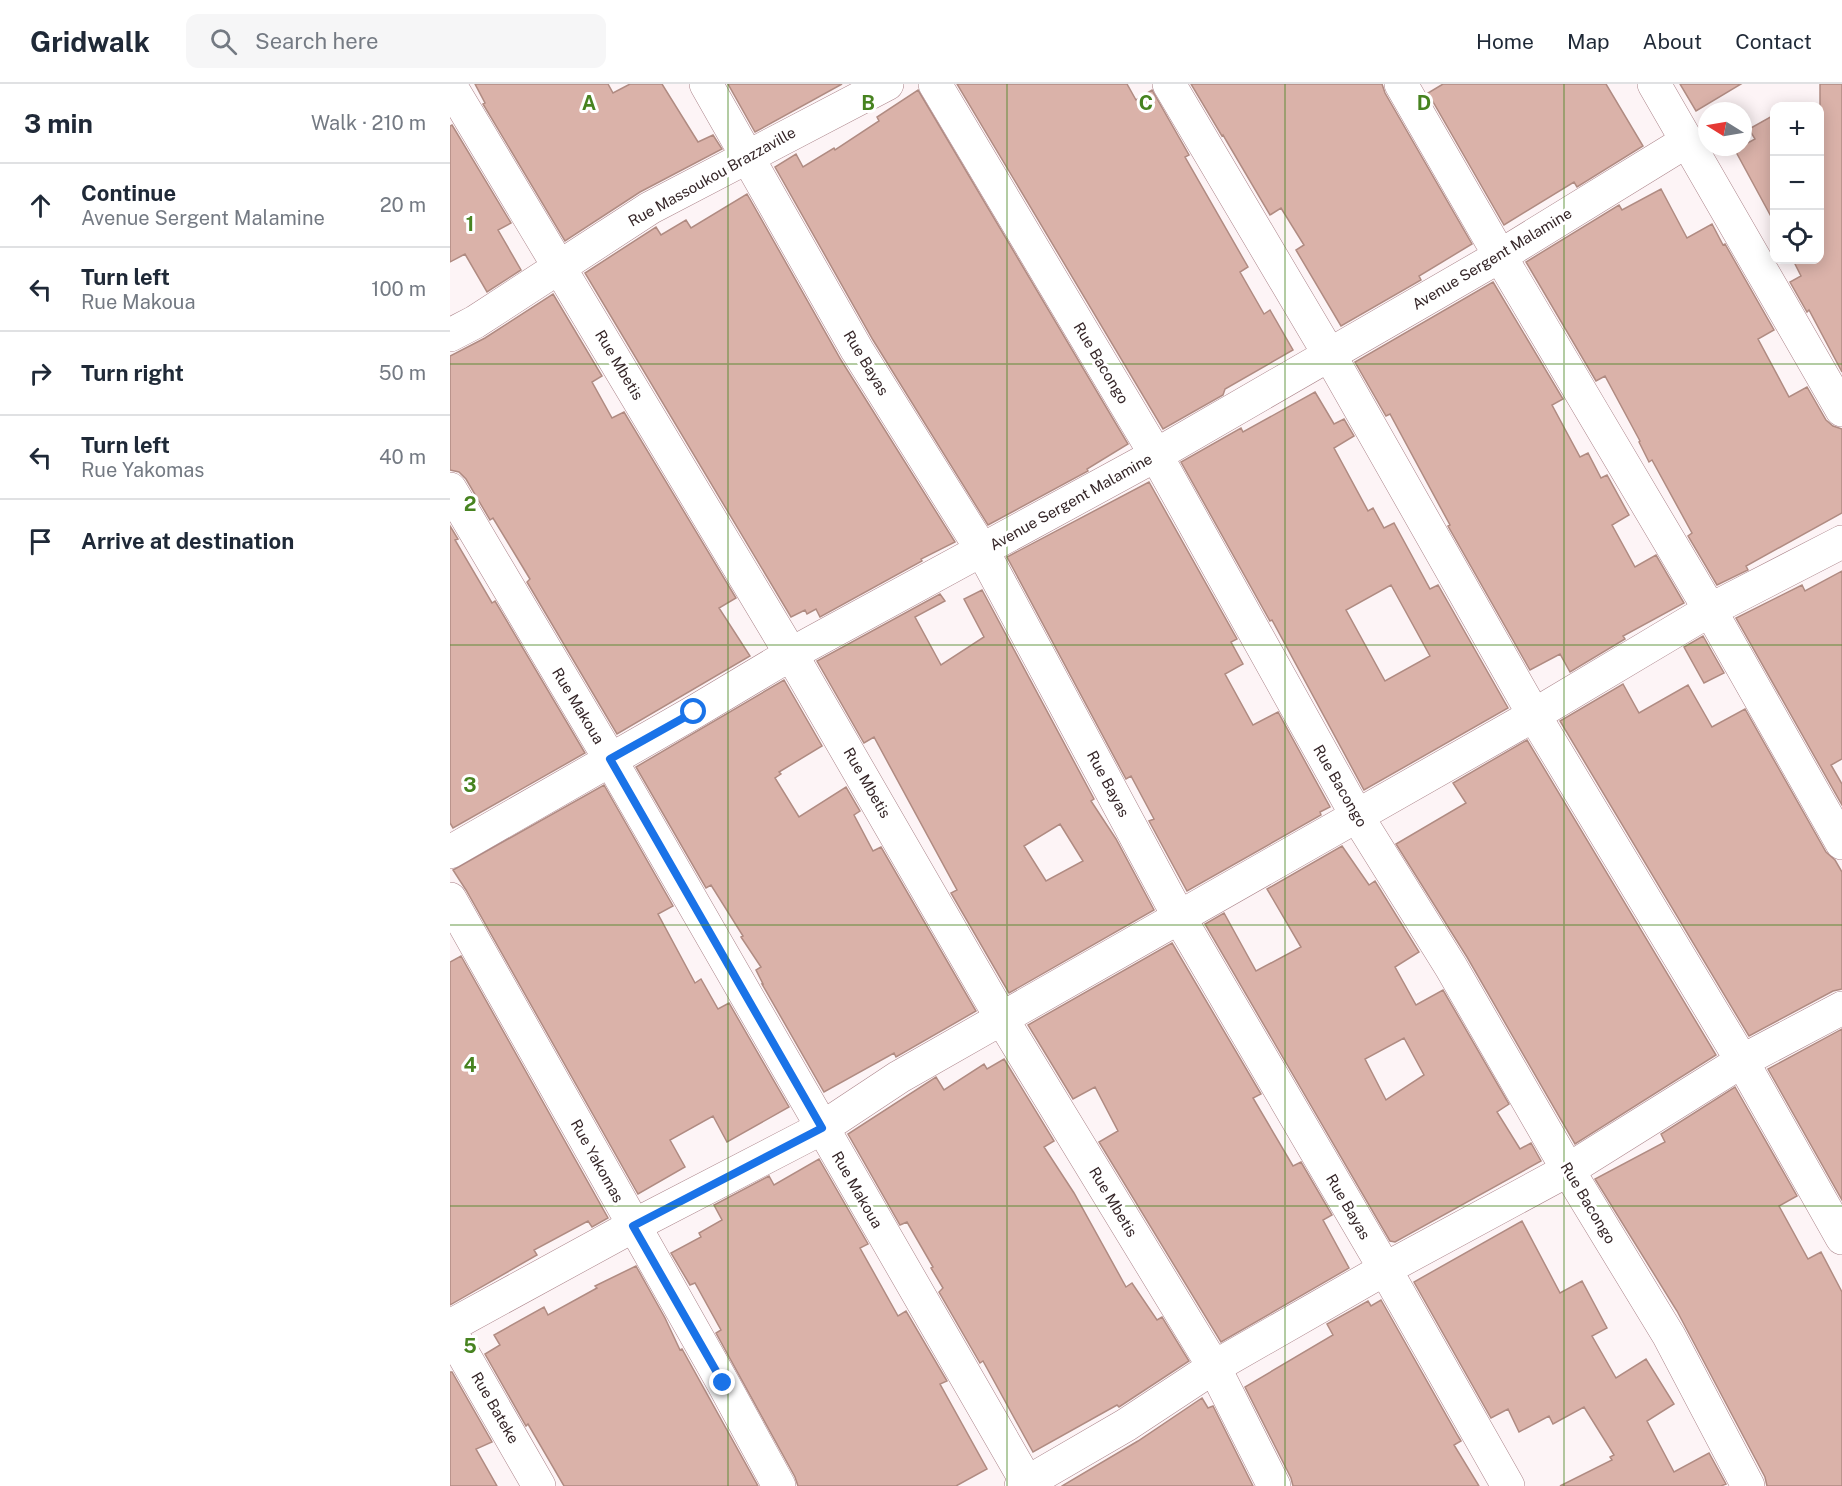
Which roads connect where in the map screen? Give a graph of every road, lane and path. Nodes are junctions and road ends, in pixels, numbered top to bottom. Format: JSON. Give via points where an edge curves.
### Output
{"nodes":[{"id":1,"x":706,"y":84,"type":"edge"},
{"id":2,"x":886,"y":84,"type":"edge"},
{"id":3,"x":935,"y":84,"type":"edge"},
{"id":4,"x":1169,"y":84,"type":"edge"},
{"id":5,"x":1401,"y":84,"type":"edge"},
{"id":6,"x":1654,"y":84,"type":"edge"},
{"id":7,"x":450,"y":85,"type":"edge"},
{"id":8,"x":1687,"y":141,"type":"junction"},
{"id":9,"x":748,"y":156,"type":"junction"},
{"id":10,"x":1500,"y":256,"type":"junction"},
{"id":11,"x":561,"y":267,"type":"junction"},
{"id":12,"x":450,"y":335,"type":"edge"},
{"id":13,"x":1329,"y":354,"type":"junction"},
{"id":14,"x":1842,"y":410,"type":"edge"},
{"id":15,"x":1156,"y":455,"type":"junction"},
{"id":16,"x":450,"y":489,"type":"edge"},
{"id":17,"x":1842,"y":542,"type":"edge"},
{"id":18,"x":982,"y":550,"type":"junction"},
{"id":19,"x":1710,"y":609,"type":"junction"},
{"id":20,"x":791,"y":654,"type":"junction"},
{"id":21,"x":1534,"y":715,"type":"junction"},
{"id":22,"x":610,"y":759,"type":"junction"},
{"id":23,"x":1357,"y":816,"type":"junction"},
{"id":24,"x":1842,"y":843,"type":"edge"},
{"id":25,"x":450,"y":852,"type":"edge"},
{"id":26,"x":450,"y":899,"type":"edge"},
{"id":27,"x":1179,"y":916,"type":"junction"},
{"id":28,"x":1842,"y":1008,"type":"edge"},
{"id":29,"x":1002,"y":1019,"type":"junction"},
{"id":30,"x":1742,"y":1061,"type":"junction"},
{"id":31,"x":822,"y":1128,"type":"junction"},
{"id":32,"x":1568,"y":1170,"type":"junction"},
{"id":33,"x":633,"y":1226,"type":"junction"},
{"id":34,"x":1842,"y":1238,"type":"edge"},
{"id":35,"x":1385,"y":1269,"type":"junction"},
{"id":36,"x":450,"y":1328,"type":"edge"},
{"id":37,"x":1214,"y":1367,"type":"junction"},
{"id":38,"x":1025,"y":1485,"type":"edge"},
{"id":39,"x":539,"y":1486,"type":"edge"},
{"id":40,"x":779,"y":1486,"type":"edge"},
{"id":41,"x":1274,"y":1486,"type":"edge"},
{"id":42,"x":1508,"y":1486,"type":"edge"},
{"id":43,"x":1748,"y":1486,"type":"edge"}],
"edges":[{"from":1,"to":9,"type":"street","name":"Rue Bayas"},
{"from":2,"to":9,"type":"street","name":"Rue Massoukou Brazzaville"},
{"from":3,"to":15,"type":"street","name":"Rue Bacongo"},
{"from":4,"to":13,"type":"street"},
{"from":5,"to":10,"type":"street"},
{"from":6,"to":8,"type":"street"},
{"from":7,"to":11,"type":"street","name":"Rue Mbetis"},
{"from":8,"to":10,"type":"street","name":"Avenue Sergent Malamine"},
{"from":8,"to":14,"type":"street"},
{"from":9,"to":11,"type":"street","name":"Rue Massoukou Brazzaville","via":[[650,208]]},
{"from":9,"to":18,"type":"street","name":"Rue Bayas","via":[[857,350]]},
{"from":10,"to":13,"type":"street","name":"Avenue Sergent Malamine"},
{"from":10,"to":19,"type":"street"},
{"from":11,"to":12,"type":"street","name":"Rue Massoukou Brazzaville"},
{"from":11,"to":20,"type":"street","name":"Rue Mbetis"},
{"from":13,"to":15,"type":"street","name":"Avenue Sergent Malamine"},
{"from":13,"to":21,"type":"street"},
{"from":15,"to":18,"type":"street","name":"Avenue Sergent Malamine"},
{"from":15,"to":23,"type":"street","name":"Rue Bacongo"},
{"from":16,"to":22,"type":"street","name":"Rue Makoua"},
{"from":17,"to":19,"type":"street"},
{"from":18,"to":20,"type":"street","name":"Avenue Sergent Malamine"},
{"from":18,"to":27,"type":"street","name":"Rue Bayas"},
{"from":19,"to":21,"type":"street"},
{"from":19,"to":24,"type":"street"},
{"from":20,"to":22,"type":"street","name":"Avenue Sergent Malamine"},
{"from":20,"to":29,"type":"street","name":"Rue Mbetis"},
{"from":21,"to":23,"type":"street"},
{"from":21,"to":30,"type":"street"},
{"from":22,"to":25,"type":"street","name":"Avenue Sergent Malamine"},
{"from":22,"to":31,"type":"street","name":"Rue Makoua"},
{"from":23,"to":27,"type":"street"},
{"from":23,"to":32,"type":"street","name":"Rue Bacongo","via":[[1451,966]]},
{"from":26,"to":33,"type":"street","name":"Rue Yakomas"},
{"from":27,"to":29,"type":"street"},
{"from":27,"to":35,"type":"street","name":"Rue Bayas"},
{"from":28,"to":30,"type":"street"},
{"from":29,"to":31,"type":"street","via":[[899,1077]]},
{"from":29,"to":37,"type":"street","name":"Rue Mbetis"},
{"from":30,"to":32,"type":"street"},
{"from":30,"to":34,"type":"street"},
{"from":31,"to":33,"type":"street"},
{"from":31,"to":38,"type":"street","name":"Rue Makoua"},
{"from":32,"to":35,"type":"street"},
{"from":32,"to":43,"type":"street","name":"Rue Bacongo","via":[[1670,1336]]},
{"from":33,"to":36,"type":"street"},
{"from":33,"to":40,"type":"street","name":"Rue Yakomas"},
{"from":35,"to":37,"type":"street"},
{"from":35,"to":42,"type":"street","name":"Rue Bayas"},
{"from":36,"to":39,"type":"street","name":"Rue Bateke"},
{"from":37,"to":38,"type":"street"},
{"from":37,"to":41,"type":"street","name":"Rue Mbetis"}]}
